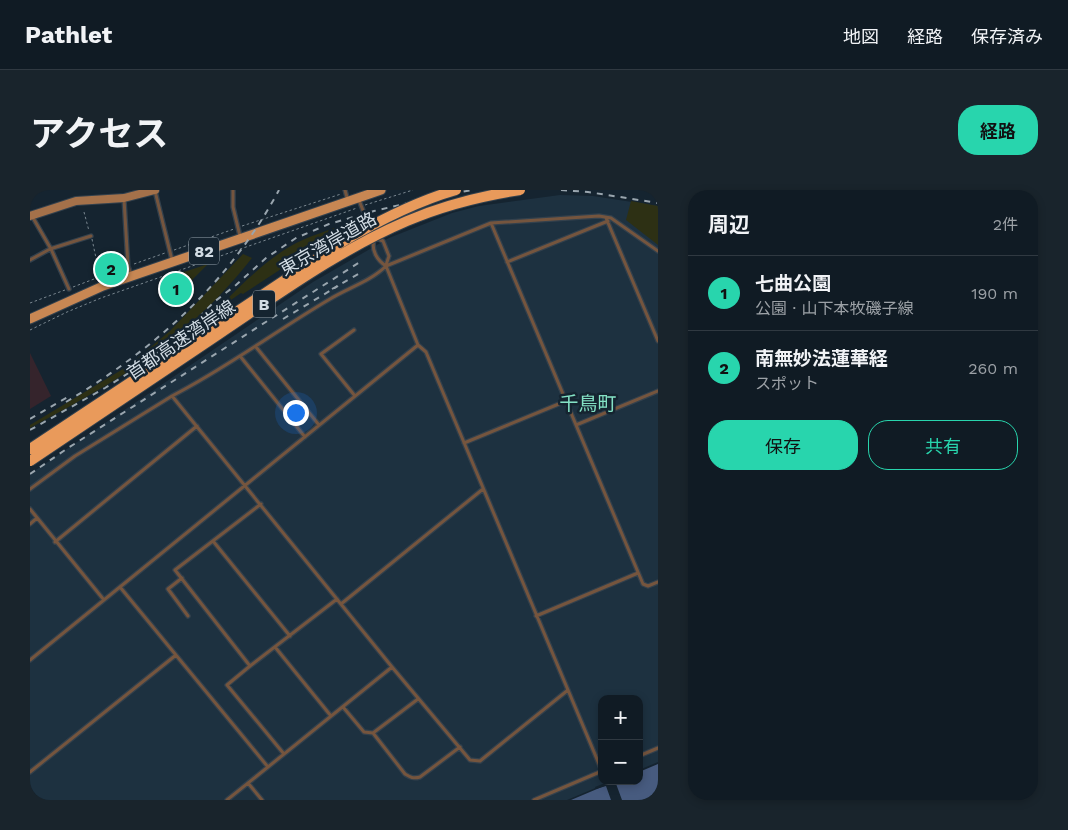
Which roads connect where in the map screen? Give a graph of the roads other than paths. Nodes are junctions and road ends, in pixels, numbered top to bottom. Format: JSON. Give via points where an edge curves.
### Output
{"nodes":[{"id":1,"x":155,"y":190,"type":"edge"},
{"id":2,"x":233,"y":190,"type":"edge"},
{"id":3,"x":381,"y":190,"type":"edge"},
{"id":4,"x":454,"y":190,"type":"edge"},
{"id":5,"x":507,"y":190,"type":"edge"},
{"id":6,"x":520,"y":190,"type":"edge"},
{"id":7,"x":346,"y":194,"type":"edge"},
{"id":8,"x":124,"y":198,"type":"junction"},
{"id":9,"x":360,"y":202,"type":"junction"},
{"id":10,"x":31,"y":216,"type":"edge"},
{"id":11,"x":607,"y":219,"type":"junction"},
{"id":12,"x":491,"y":223,"type":"junction"},
{"id":13,"x":91,"y":236,"type":"road end"},
{"id":14,"x":240,"y":238,"type":"junction"},
{"id":15,"x":375,"y":238,"type":"junction"},
{"id":16,"x":50,"y":249,"type":"junction"},
{"id":17,"x":658,"y":251,"type":"edge"},
{"id":18,"x":30,"y":260,"type":"edge"},
{"id":19,"x":172,"y":262,"type":"junction"},
{"id":20,"x":507,"y":262,"type":"junction"},
{"id":21,"x":386,"y":266,"type":"junction"},
{"id":22,"x":131,"y":276,"type":"junction"},
{"id":23,"x":69,"y":289,"type":"road end"},
{"id":24,"x":31,"y":316,"type":"edge"},
{"id":25,"x":354,"y":330,"type":"dead end"},
{"id":26,"x":658,"y":341,"type":"edge"},
{"id":27,"x":418,"y":345,"type":"junction"},
{"id":28,"x":256,"y":347,"type":"junction"},
{"id":29,"x":240,"y":356,"type":"junction"},
{"id":30,"x":658,"y":391,"type":"edge"},
{"id":31,"x":172,"y":396,"type":"junction"},
{"id":32,"x":355,"y":396,"type":"junction"},
{"id":33,"x":566,"y":401,"type":"junction"},
{"id":34,"x":576,"y":425,"type":"junction"},
{"id":35,"x":197,"y":426,"type":"junction"},
{"id":36,"x":319,"y":426,"type":"junction"},
{"id":37,"x":305,"y":437,"type":"junction"},
{"id":38,"x":464,"y":443,"type":"junction"},
{"id":39,"x":30,"y":448,"type":"edge"},
{"id":40,"x":30,"y":460,"type":"edge"},
{"id":41,"x":246,"y":485,"type":"junction"},
{"id":42,"x":483,"y":489,"type":"junction"},
{"id":43,"x":30,"y":490,"type":"edge"},
{"id":44,"x":261,"y":504,"type":"junction"},
{"id":45,"x":30,"y":509,"type":"edge"},
{"id":46,"x":37,"y":518,"type":"junction"},
{"id":47,"x":30,"y":524,"type":"edge"},
{"id":48,"x":213,"y":541,"type":"junction"},
{"id":49,"x":55,"y":542,"type":"junction"},
{"id":50,"x":638,"y":573,"type":"junction"},
{"id":51,"x":182,"y":578,"type":"junction"},
{"id":52,"x":658,"y":582,"type":"edge"},
{"id":53,"x":120,"y":587,"type":"junction"},
{"id":54,"x":337,"y":599,"type":"junction"},
{"id":55,"x":104,"y":600,"type":"junction"},
{"id":56,"x":341,"y":604,"type":"junction"},
{"id":57,"x":188,"y":616,"type":"dead end"},
{"id":58,"x":536,"y":616,"type":"junction"},
{"id":59,"x":290,"y":636,"type":"junction"},
{"id":60,"x":275,"y":647,"type":"junction"},
{"id":61,"x":176,"y":655,"type":"junction"},
{"id":62,"x":30,"y":660,"type":"edge"},
{"id":63,"x":250,"y":666,"type":"junction"},
{"id":64,"x":392,"y":667,"type":"junction"},
{"id":65,"x":568,"y":690,"type":"junction"},
{"id":66,"x":418,"y":699,"type":"junction"},
{"id":67,"x":342,"y":707,"type":"junction"},
{"id":68,"x":331,"y":716,"type":"junction"},
{"id":69,"x":373,"y":733,"type":"junction"},
{"id":70,"x":460,"y":747,"type":"junction"},
{"id":71,"x":658,"y":748,"type":"edge"},
{"id":72,"x":284,"y":754,"type":"junction"},
{"id":73,"x":643,"y":754,"type":"edge"},
{"id":74,"x":598,"y":761,"type":"edge"},
{"id":75,"x":268,"y":767,"type":"junction"},
{"id":76,"x":30,"y":772,"type":"edge"},
{"id":77,"x":598,"y":773,"type":"edge"},
{"id":78,"x":248,"y":783,"type":"junction"},
{"id":79,"x":227,"y":800,"type":"edge"},
{"id":80,"x":262,"y":800,"type":"edge"},
{"id":81,"x":534,"y":800,"type":"edge"}],
"edges":[{"from":1,"to":8,"type":"street"},
{"from":1,"to":19,"type":"lane"},
{"from":2,"to":14,"type":"lane"},
{"from":3,"to":9,"type":"main road","number":"82"},
{"from":4,"to":39,"type":"highway","name":"首都高速湾岸線","number":"B","bridge":true,"via":[[385,216],[328,248]]},
{"from":5,"to":40,"type":"highway","name":"東京湾岸道路","bridge":true,"via":[[431,210],[352,247],[285,288]]},
{"from":6,"to":40,"type":"highway","name":"首都高速湾岸線","number":"B","bridge":true,"via":[[473,199],[407,220],[350,249]]},
{"from":7,"to":9,"type":"main road","number":"82"},
{"from":7,"to":14,"type":"main road","number":"82"},
{"from":8,"to":10,"type":"street","via":[[82,199]]},
{"from":8,"to":22,"type":"lane"},
{"from":9,"to":15,"type":"lane"},
{"from":10,"to":16,"type":"lane"},
{"from":11,"to":12,"type":"lane","via":[[599,216]]},
{"from":11,"to":17,"type":"lane","via":[[611,218]]},
{"from":11,"to":20,"type":"lane"},
{"from":11,"to":26,"type":"lane"},
{"from":12,"to":20,"type":"lane"},
{"from":12,"to":21,"type":"lane"},
{"from":13,"to":16,"type":"lane"},
{"from":14,"to":19,"type":"main road","number":"82"},
{"from":15,"to":21,"type":"lane","via":[[373,245],[378,261]]},
{"from":15,"to":21,"type":"lane","via":[[383,241],[389,256]]},
{"from":16,"to":18,"type":"lane"},
{"from":16,"to":23,"type":"lane"},
{"from":19,"to":22,"type":"main road","number":"82"},
{"from":20,"to":33,"type":"lane"},
{"from":21,"to":27,"type":"lane"},
{"from":21,"to":28,"type":"lane"},
{"from":22,"to":24,"type":"main road","number":"82"},
{"from":25,"to":32,"type":"lane","via":[[321,354]]},
{"from":27,"to":32,"type":"lane"},
{"from":27,"to":38,"type":"lane","via":[[426,352]]},
{"from":28,"to":29,"type":"lane"},
{"from":28,"to":36,"type":"lane"},
{"from":29,"to":31,"type":"lane"},
{"from":29,"to":37,"type":"lane"},
{"from":30,"to":34,"type":"lane"},
{"from":31,"to":35,"type":"lane"},
{"from":31,"to":43,"type":"lane","via":[[75,456]]},
{"from":32,"to":36,"type":"lane"},
{"from":33,"to":34,"type":"lane"},
{"from":33,"to":38,"type":"lane"},
{"from":34,"to":50,"type":"lane"},
{"from":35,"to":41,"type":"lane"},
{"from":35,"to":49,"type":"lane"},
{"from":36,"to":37,"type":"lane"},
{"from":37,"to":41,"type":"lane"},
{"from":38,"to":42,"type":"lane"},
{"from":41,"to":44,"type":"lane"},
{"from":41,"to":53,"type":"lane"},
{"from":42,"to":56,"type":"lane"},
{"from":42,"to":58,"type":"lane"},
{"from":44,"to":48,"type":"lane"},
{"from":44,"to":54,"type":"lane"},
{"from":45,"to":46,"type":"lane"},
{"from":46,"to":47,"type":"lane"},
{"from":46,"to":49,"type":"lane"},
{"from":48,"to":51,"type":"lane","via":[[175,570]]},
{"from":48,"to":59,"type":"lane"},
{"from":49,"to":55,"type":"lane"},
{"from":50,"to":52,"type":"lane","via":[[643,584],[648,586]]},
{"from":50,"to":58,"type":"lane"},
{"from":51,"to":57,"type":"lane","via":[[168,589]]},
{"from":51,"to":63,"type":"lane"},
{"from":53,"to":55,"type":"lane"},
{"from":53,"to":61,"type":"lane"},
{"from":54,"to":56,"type":"lane"},
{"from":54,"to":59,"type":"lane"},
{"from":55,"to":62,"type":"lane"},
{"from":56,"to":64,"type":"lane"},
{"from":58,"to":65,"type":"lane"},
{"from":59,"to":60,"type":"lane"},
{"from":60,"to":63,"type":"lane"},
{"from":60,"to":68,"type":"lane"},
{"from":61,"to":75,"type":"lane"},
{"from":61,"to":76,"type":"lane"},
{"from":63,"to":72,"type":"lane","via":[[227,685]]},
{"from":64,"to":66,"type":"lane"},
{"from":64,"to":67,"type":"lane"},
{"from":65,"to":70,"type":"lane","via":[[480,761],[470,760]]},
{"from":65,"to":74,"type":"lane"},
{"from":66,"to":69,"type":"lane"},
{"from":66,"to":70,"type":"lane"},
{"from":67,"to":68,"type":"lane"},
{"from":67,"to":69,"type":"lane","via":[[364,732]]},
{"from":68,"to":72,"type":"lane"},
{"from":69,"to":70,"type":"lane","via":[[405,774],[414,778],[420,777]]},
{"from":71,"to":73,"type":"lane"},
{"from":72,"to":75,"type":"lane"},
{"from":75,"to":78,"type":"lane"},
{"from":77,"to":81,"type":"lane"},
{"from":78,"to":79,"type":"lane"},
{"from":78,"to":80,"type":"lane"}]}
